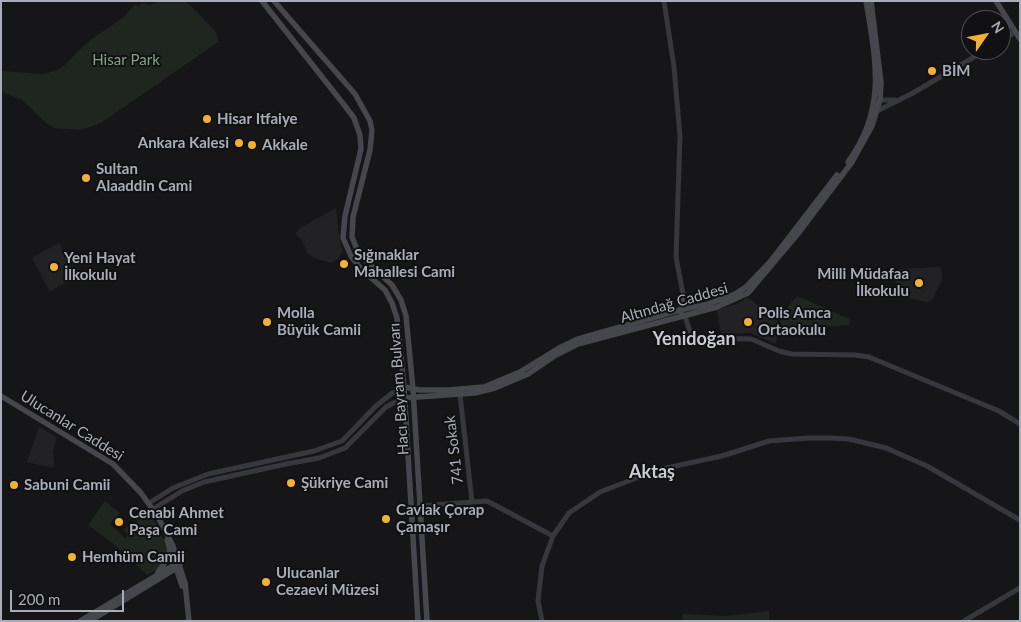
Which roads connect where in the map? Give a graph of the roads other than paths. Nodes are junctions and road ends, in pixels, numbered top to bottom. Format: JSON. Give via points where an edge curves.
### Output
{"nodes":[{"id":1,"x":262,"y":1,"type":"edge"},
{"id":2,"x":274,"y":1,"type":"edge"},
{"id":3,"x":664,"y":1,"type":"edge"},
{"id":4,"x":866,"y":1,"type":"edge"},
{"id":5,"x":871,"y":1,"type":"edge"},
{"id":6,"x":996,"y":1,"type":"edge"},
{"id":7,"x":1015,"y":32,"type":"junction"},
{"id":8,"x":1011,"y":35,"type":"edge"},
{"id":9,"x":1020,"y":39,"type":"edge"},
{"id":10,"x":968,"y":60,"type":"edge"},
{"id":11,"x":877,"y":98,"type":"junction"},
{"id":12,"x":898,"y":100,"type":"junction"},
{"id":13,"x":877,"y":111,"type":"junction"},
{"id":14,"x":683,"y":294,"type":"joint"},
{"id":15,"x":685,"y":313,"type":"junction"},
{"id":16,"x":404,"y":388,"type":"junction"},
{"id":17,"x":413,"y":389,"type":"junction"},
{"id":18,"x":460,"y":394,"type":"junction"},
{"id":19,"x":1,"y":396,"type":"edge"},
{"id":20,"x":413,"y":397,"type":"junction"},
{"id":21,"x":403,"y":398,"type":"junction"},
{"id":22,"x":1020,"y":424,"type":"edge"},
{"id":23,"x":472,"y":502,"type":"junction"},
{"id":24,"x":149,"y":503,"type":"junction"},
{"id":25,"x":419,"y":506,"type":"junction"},
{"id":26,"x":153,"y":509,"type":"junction"},
{"id":27,"x":1020,"y":520,"type":"edge"},
{"id":28,"x":164,"y":527,"type":"junction"},
{"id":29,"x":553,"y":534,"type":"junction"},
{"id":30,"x":170,"y":550,"type":"junction"},
{"id":31,"x":177,"y":565,"type":"junction"},
{"id":32,"x":155,"y":575,"type":"junction"},
{"id":33,"x":1020,"y":588,"type":"edge"},
{"id":34,"x":80,"y":621,"type":"edge"},
{"id":35,"x":90,"y":621,"type":"edge"},
{"id":36,"x":189,"y":621,"type":"edge"},
{"id":37,"x":418,"y":621,"type":"edge"},
{"id":38,"x":426,"y":621,"type":"edge"},
{"id":39,"x":542,"y":621,"type":"edge"},
{"id":40,"x":964,"y":621,"type":"edge"}],
"edges":[{"from":1,"to":16,"type":"main road","name":"Hacı Bayram Bulvarı","via":[[345,106],[357,126],[361,149],[343,238],[351,256],[385,290],[392,303],[397,318]]},
{"from":2,"to":17,"type":"main road","name":"Hacı Bayram Bulvarı","via":[[355,94],[370,120],[370,150],[353,217],[352,237],[358,252],[392,285],[400,300],[406,316]]},
{"from":3,"to":14,"type":"street","via":[[680,136],[676,256]]},
{"from":4,"to":11,"type":"main road","name":"Altındağ Caddesi"},
{"from":5,"to":11,"type":"main road","name":"Altındağ Caddesi","via":[[880,76]]},
{"from":6,"to":7,"type":"main road"},
{"from":7,"to":8,"type":"street"},
{"from":7,"to":9,"type":"main road"},
{"from":10,"to":12,"type":"street"},
{"from":11,"to":12,"type":"street"},
{"from":11,"to":13,"type":"main road","name":"Altındağ Caddesi"},
{"from":11,"to":15,"type":"main road","name":"Altındağ Caddesi","via":[[852,157],[768,264],[739,292]]},
{"from":12,"to":13,"type":"street"},
{"from":13,"to":15,"type":"main road","name":"Altındağ Caddesi","via":[[854,160],[752,289],[732,301]]},
{"from":14,"to":15,"type":"main road"},
{"from":15,"to":17,"type":"main road","name":"Altındağ Caddesi","via":[[578,339],[514,375],[484,387]]},
{"from":15,"to":18,"type":"main road","name":"Altındağ Caddesi","via":[[585,341],[510,383],[481,392]]},
{"from":15,"to":22,"type":"street","via":[[691,334],[696,338],[751,339],[792,354],[869,357],[999,411]]},
{"from":16,"to":17,"type":"main road","name":"Altındağ Caddesi"},
{"from":16,"to":21,"type":"main road","name":"Hacı Bayram Bulvarı"},
{"from":16,"to":24,"type":"street","via":[[376,406],[342,441],[314,451],[208,474],[173,488]]},
{"from":17,"to":20,"type":"main road","name":"Hacı Bayram Bulvarı"},
{"from":18,"to":20,"type":"main road","name":"Altındağ Caddesi"},
{"from":18,"to":23,"type":"street","name":"741 Sokak"},
{"from":19,"to":24,"type":"main road","name":"Ulucanlar Caddesi","via":[[113,464]]},
{"from":20,"to":21,"type":"main road","name":"Altındağ Caddesi"},
{"from":20,"to":25,"type":"main road","name":"Hacı Bayram Bulvarı"},
{"from":21,"to":26,"type":"street","via":[[386,407],[345,448],[319,458],[204,482],[182,490]]},
{"from":21,"to":37,"type":"main road","name":"Hacı Bayram Bulvarı"},
{"from":23,"to":25,"type":"street"},
{"from":23,"to":29,"type":"street","via":[[487,501]]},
{"from":24,"to":26,"type":"main road","name":"Ulucanlar Caddesi"},
{"from":25,"to":38,"type":"main road","name":"Hacı Bayram Bulvarı"},
{"from":26,"to":28,"type":"main road","name":"Ulucanlar Caddesi"},
{"from":27,"to":29,"type":"street","via":[[900,453],[860,442],[817,437],[769,441],[722,456],[657,470],[600,492],[570,513]]},
{"from":28,"to":30,"type":"main road","name":"Ulucanlar Caddesi"},
{"from":28,"to":31,"type":"main road","name":"Ulucanlar Caddesi"},
{"from":29,"to":39,"type":"street","via":[[539,582]]},
{"from":30,"to":31,"type":"main road","name":"Ulucanlar Caddesi"},
{"from":30,"to":32,"type":"main road"},
{"from":31,"to":32,"type":"main road"},
{"from":31,"to":35,"type":"main road"},
{"from":31,"to":36,"type":"main road","name":"Ulucanlar Caddesi","via":[[186,588]]},
{"from":32,"to":34,"type":"main road"},
{"from":33,"to":40,"type":"street"}]}
